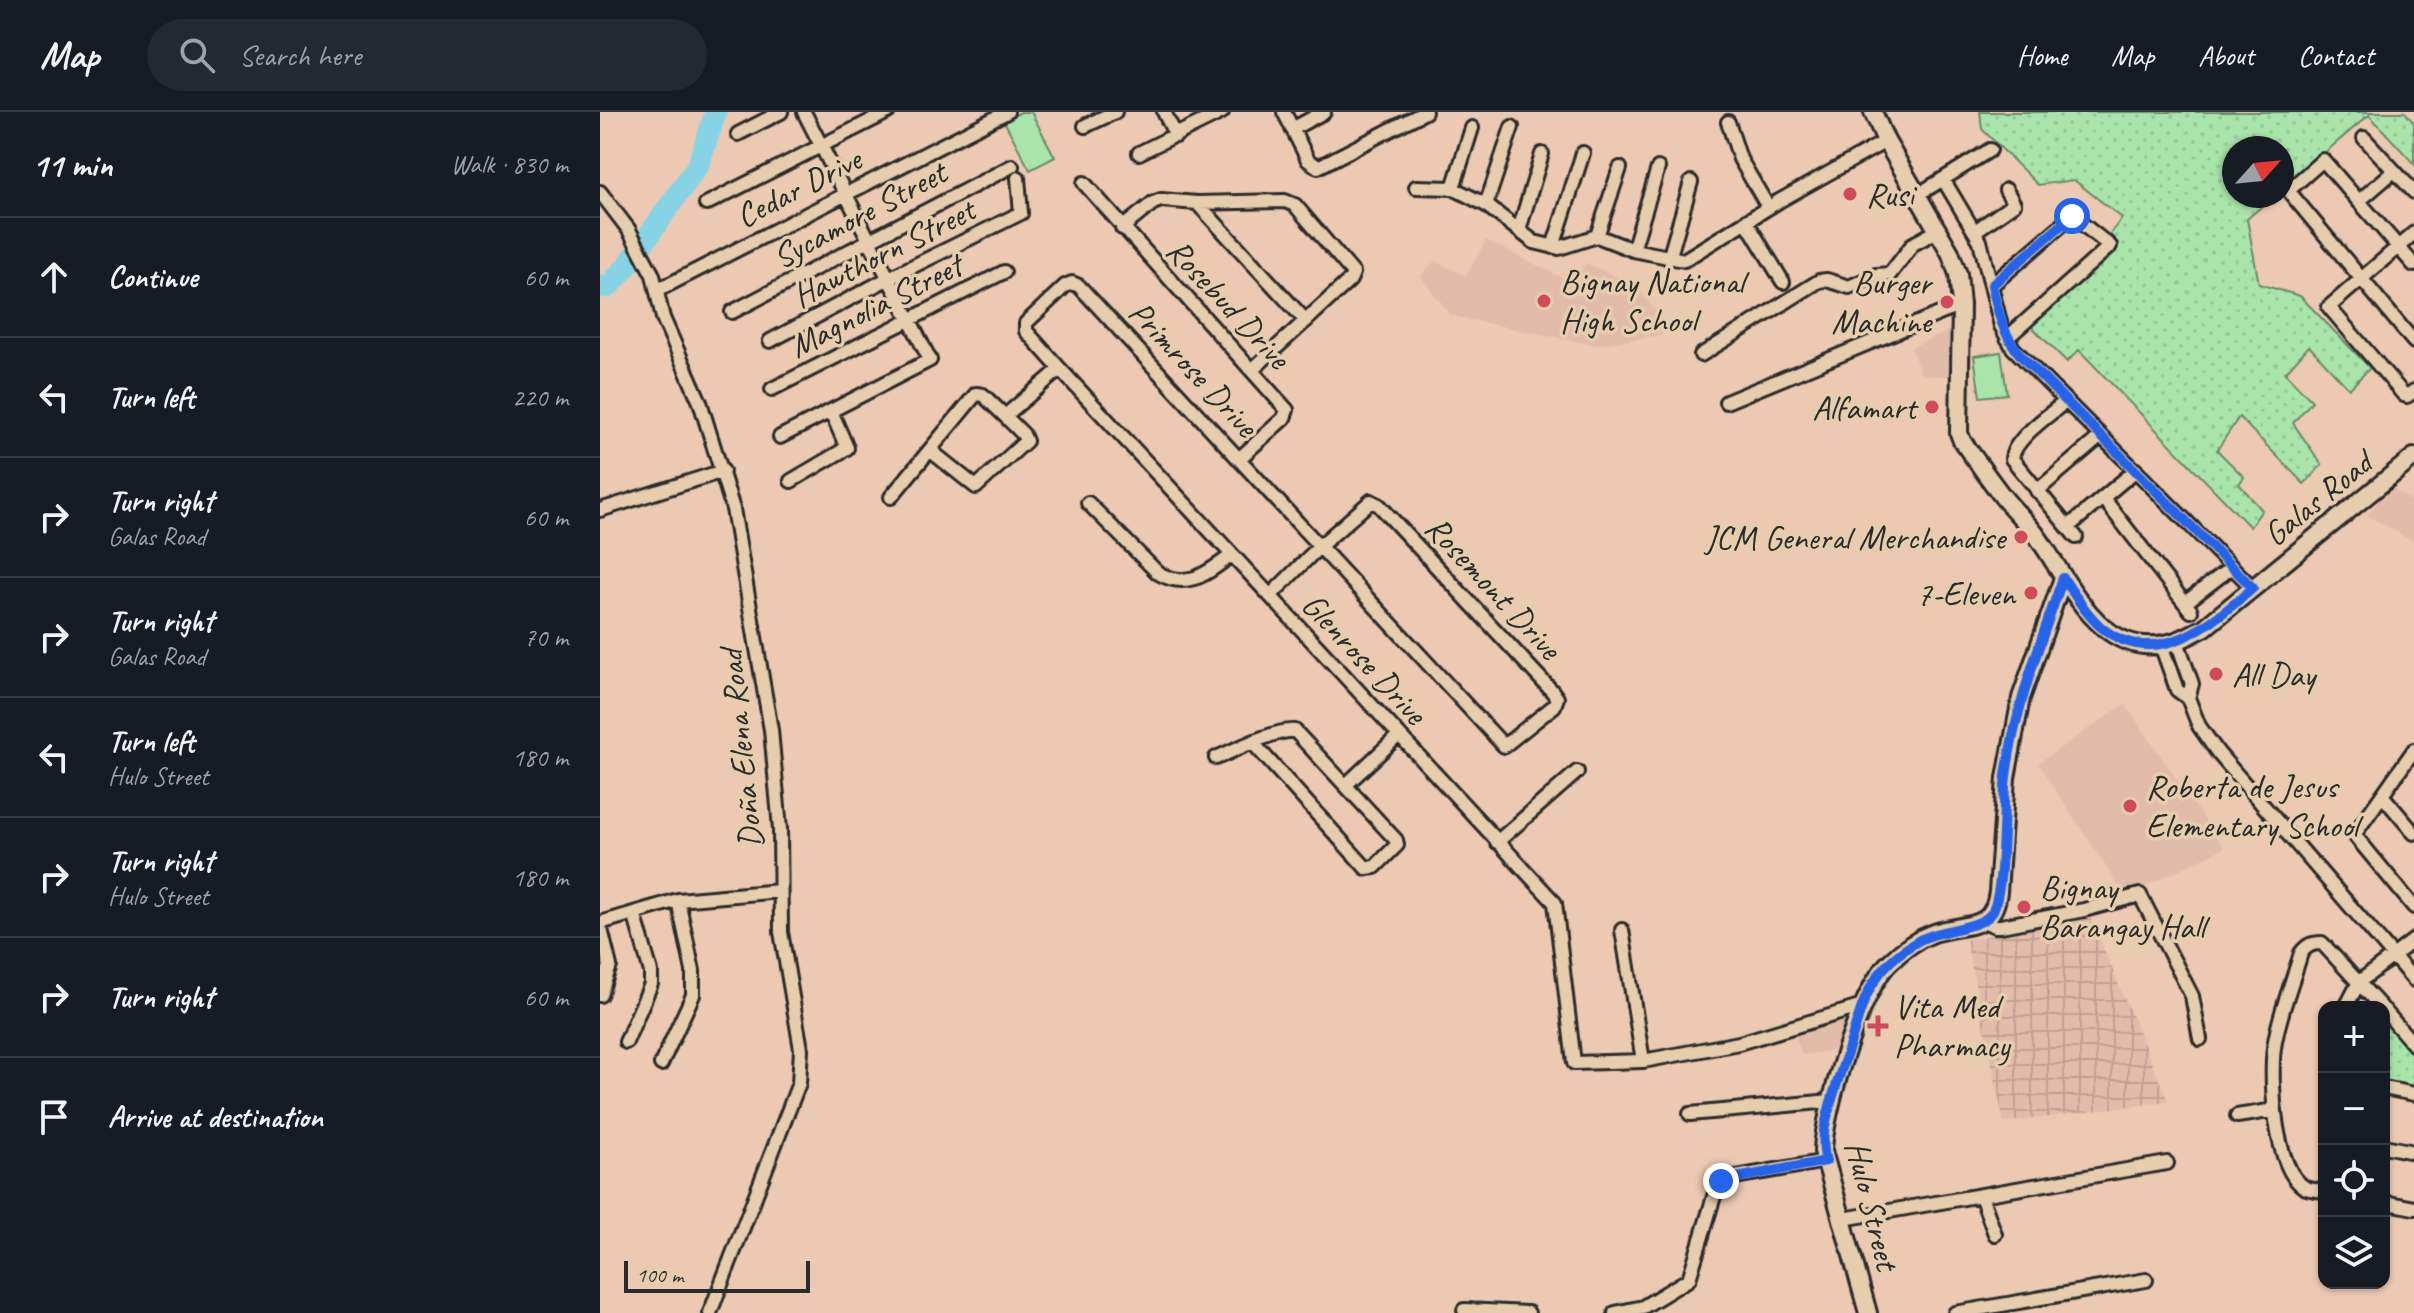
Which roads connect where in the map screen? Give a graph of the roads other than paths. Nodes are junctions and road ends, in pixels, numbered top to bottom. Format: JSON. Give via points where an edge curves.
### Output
{"nodes":[{"id":1,"x":781,"y":112,"type":"edge"},
{"id":2,"x":804,"y":112,"type":"edge"},
{"id":3,"x":888,"y":112,"type":"edge"},
{"id":4,"x":1007,"y":112,"type":"edge"},
{"id":5,"x":1115,"y":112,"type":"edge"},
{"id":6,"x":1164,"y":112,"type":"edge"},
{"id":7,"x":1222,"y":112,"type":"edge"},
{"id":8,"x":1284,"y":112,"type":"edge"},
{"id":9,"x":1324,"y":112,"type":"edge"},
{"id":10,"x":1425,"y":112,"type":"edge"},
{"id":11,"x":1873,"y":112,"type":"edge"},
{"id":12,"x":1728,"y":122,"type":"dead end"},
{"id":13,"x":1085,"y":126,"type":"dead end"},
{"id":14,"x":1512,"y":127,"type":"dead end"},
{"id":15,"x":1472,"y":128,"type":"dead end"},
{"id":16,"x":1292,"y":129,"type":"junction"},
{"id":17,"x":738,"y":134,"type":"dead end"},
{"id":18,"x":1176,"y":136,"type":"junction"},
{"id":19,"x":2364,"y":138,"type":"dead end"},
{"id":20,"x":1886,"y":141,"type":"junction"},
{"id":21,"x":821,"y":146,"type":"junction"},
{"id":22,"x":1990,"y":150,"type":"dead end"},
{"id":23,"x":1139,"y":153,"type":"dead end"},
{"id":24,"x":1583,"y":153,"type":"dead end"},
{"id":25,"x":1542,"y":154,"type":"dead end"},
{"id":26,"x":1620,"y":168,"type":"dead end"},
{"id":27,"x":1658,"y":168,"type":"dead end"},
{"id":28,"x":2394,"y":171,"type":"junction"},
{"id":29,"x":1943,"y":179,"type":"junction"},
{"id":30,"x":1691,"y":182,"type":"dead end"},
{"id":31,"x":1084,"y":183,"type":"dead end"},
{"id":32,"x":1416,"y":187,"type":"dead end"},
{"id":33,"x":1453,"y":188,"type":"junction"},
{"id":34,"x":1927,"y":189,"type":"dead end"},
{"id":35,"x":2006,"y":190,"type":"dead end"},
{"id":36,"x":600,"y":192,"type":"edge"},
{"id":37,"x":2414,"y":192,"type":"edge"},
{"id":38,"x":846,"y":194,"type":"junction"},
{"id":39,"x":2359,"y":201,"type":"junction"},
{"id":40,"x":1197,"y":203,"type":"junction"},
{"id":41,"x":706,"y":204,"type":"dead end"},
{"id":42,"x":1486,"y":205,"type":"junction"},
{"id":43,"x":1768,"y":207,"type":"junction"},
{"id":44,"x":1021,"y":213,"type":"joint"},
{"id":45,"x":1746,"y":221,"type":"junction"},
{"id":46,"x":1122,"y":228,"type":"junction"},
{"id":47,"x":1519,"y":230,"type":"junction"},
{"id":48,"x":1939,"y":230,"type":"junction"},
{"id":49,"x":1975,"y":231,"type":"junction"},
{"id":50,"x":2414,"y":233,"type":"edge"},
{"id":51,"x":1597,"y":236,"type":"junction"},
{"id":52,"x":870,"y":240,"type":"junction"},
{"id":53,"x":1553,"y":247,"type":"junction"},
{"id":54,"x":2398,"y":247,"type":"junction"},
{"id":55,"x":1633,"y":250,"type":"junction"},
{"id":56,"x":1669,"y":259,"type":"junction"},
{"id":57,"x":2414,"y":265,"type":"edge"},
{"id":58,"x":1004,"y":272,"type":"dead end"},
{"id":59,"x":889,"y":278,"type":"junction"},
{"id":60,"x":2360,"y":279,"type":"junction"},
{"id":61,"x":1783,"y":282,"type":"dead end"},
{"id":62,"x":1992,"y":285,"type":"junction"},
{"id":63,"x":658,"y":290,"type":"junction"},
{"id":64,"x":1961,"y":305,"type":"junction"},
{"id":65,"x":732,"y":312,"type":"dead end"},
{"id":66,"x":910,"y":319,"type":"junction"},
{"id":67,"x":1306,"y":321,"type":"junction"},
{"id":68,"x":1026,"y":331,"type":"joint"},
{"id":69,"x":2007,"y":338,"type":"junction"},
{"id":70,"x":770,"y":341,"type":"dead end"},
{"id":71,"x":2414,"y":342,"type":"edge"},
{"id":72,"x":1701,"y":355,"type":"dead end"},
{"id":73,"x":1060,"y":369,"type":"junction"},
{"id":74,"x":1252,"y":370,"type":"junction"},
{"id":75,"x":772,"y":389,"type":"dead end"},
{"id":76,"x":2414,"y":391,"type":"edge"},
{"id":77,"x":2066,"y":401,"type":"junction"},
{"id":78,"x":1726,"y":402,"type":"dead end"},
{"id":79,"x":831,"y":411,"type":"junction"},
{"id":80,"x":1005,"y":416,"type":"junction"},
{"id":81,"x":2101,"y":436,"type":"junction"},
{"id":82,"x":780,"y":437,"type":"dead end"},
{"id":83,"x":931,"y":451,"type":"junction"},
{"id":84,"x":2414,"y":457,"type":"edge"},
{"id":85,"x":1240,"y":458,"type":"junction"},
{"id":86,"x":2136,"y":470,"type":"junction"},
{"id":87,"x":723,"y":471,"type":"junction"},
{"id":88,"x":791,"y":481,"type":"dead end"},
{"id":89,"x":2037,"y":491,"type":"junction"},
{"id":90,"x":891,"y":497,"type":"dead end"},
{"id":91,"x":2103,"y":498,"type":"junction"},
{"id":92,"x":1088,"y":503,"type":"dead end"},
{"id":93,"x":600,"y":510,"type":"edge"},
{"id":94,"x":1321,"y":545,"type":"junction"},
{"id":95,"x":1232,"y":555,"type":"junction"},
{"id":96,"x":2232,"y":567,"type":"junction"},
{"id":97,"x":2063,"y":578,"type":"junction"},
{"id":98,"x":2253,"y":588,"type":"junction"},
{"id":99,"x":1270,"y":596,"type":"junction"},
{"id":100,"x":2169,"y":643,"type":"junction"},
{"id":101,"x":1399,"y":735,"type":"junction"},
{"id":102,"x":1253,"y":743,"type":"junction"},
{"id":103,"x":1504,"y":746,"type":"joint"},
{"id":104,"x":2414,"y":752,"type":"edge"},
{"id":105,"x":1216,"y":758,"type":"dead end"},
{"id":106,"x":1577,"y":772,"type":"dead end"},
{"id":107,"x":1347,"y":784,"type":"junction"},
{"id":108,"x":2382,"y":795,"type":"junction"},
{"id":109,"x":2414,"y":833,"type":"edge"},
{"id":110,"x":1497,"y":842,"type":"junction"},
{"id":111,"x":780,"y":891,"type":"junction"},
{"id":112,"x":678,"y":900,"type":"junction"},
{"id":113,"x":2414,"y":907,"type":"edge"},
{"id":114,"x":634,"y":913,"type":"junction"},
{"id":115,"x":1983,"y":921,"type":"junction"},
{"id":116,"x":600,"y":924,"type":"edge"},
{"id":117,"x":1622,"y":930,"type":"dead end"},
{"id":118,"x":2414,"y":940,"type":"edge"},
{"id":119,"x":2392,"y":955,"type":"junction"},
{"id":120,"x":2414,"y":980,"type":"edge"},
{"id":121,"x":2359,"y":982,"type":"junction"},
{"id":122,"x":600,"y":995,"type":"edge"},
{"id":123,"x":2349,"y":1001,"type":"edge"},
{"id":124,"x":2376,"y":1001,"type":"edge"},
{"id":125,"x":1863,"y":1006,"type":"junction"},
{"id":126,"x":2390,"y":1017,"type":"edge"},
{"id":127,"x":2200,"y":1039,"type":"dead end"},
{"id":128,"x":626,"y":1042,"type":"dead end"},
{"id":129,"x":2414,"y":1045,"type":"edge"},
{"id":130,"x":1643,"y":1061,"type":"junction"},
{"id":131,"x":661,"y":1064,"type":"dead end"},
{"id":132,"x":2390,"y":1089,"type":"edge"},
{"id":133,"x":2414,"y":1094,"type":"edge"},
{"id":134,"x":1831,"y":1101,"type":"junction"},
{"id":135,"x":2275,"y":1110,"type":"junction"},
{"id":136,"x":1690,"y":1114,"type":"dead end"},
{"id":137,"x":2237,"y":1116,"type":"dead end"},
{"id":138,"x":2390,"y":1147,"type":"edge"},
{"id":139,"x":2414,"y":1152,"type":"edge"},
{"id":140,"x":1826,"y":1161,"type":"junction"},
{"id":141,"x":2167,"y":1163,"type":"dead end"},
{"id":142,"x":2318,"y":1190,"type":"edge"},
{"id":143,"x":1981,"y":1196,"type":"junction"},
{"id":144,"x":2390,"y":1203,"type":"edge"},
{"id":145,"x":2414,"y":1208,"type":"edge"},
{"id":146,"x":1843,"y":1219,"type":"junction"},
{"id":147,"x":1995,"y":1234,"type":"dead end"},
{"id":148,"x":2146,"y":1280,"type":"dead end"},
{"id":149,"x":1464,"y":1310,"type":"dead end"},
{"id":150,"x":710,"y":1313,"type":"edge"},
{"id":151,"x":1528,"y":1313,"type":"edge"},
{"id":152,"x":1615,"y":1313,"type":"edge"},
{"id":153,"x":1868,"y":1313,"type":"edge"},
{"id":154,"x":1955,"y":1313,"type":"edge"}],
"edges":[{"from":1,"to":17,"type":"street"},
{"from":2,"to":21,"type":"street"},
{"from":3,"to":21,"type":"street"},
{"from":4,"to":38,"type":"street","name":"Cedar Drive"},
{"from":5,"to":13,"type":"street"},
{"from":6,"to":18,"type":"street"},
{"from":7,"to":18,"type":"street"},
{"from":8,"to":16,"type":"street"},
{"from":9,"to":16,"type":"street"},
{"from":10,"to":16,"type":"street","via":[[1318,167],[1308,160]]},
{"from":11,"to":20,"type":"main road"},
{"from":12,"to":43,"type":"street","via":[[1740,159]]},
{"from":14,"to":42,"type":"street"},
{"from":15,"to":33,"type":"street"},
{"from":18,"to":23,"type":"street"},
{"from":19,"to":28,"type":"street"},
{"from":20,"to":43,"type":"street"},
{"from":20,"to":48,"type":"main road"},
{"from":21,"to":38,"type":"street"},
{"from":21,"to":41,"type":"street"},
{"from":22,"to":29,"type":"street"},
{"from":24,"to":53,"type":"street"},
{"from":25,"to":47,"type":"street"},
{"from":26,"to":51,"type":"street"},
{"from":27,"to":55,"type":"street"},
{"from":28,"to":37,"type":"street"},
{"from":28,"to":39,"type":"street"},
{"from":29,"to":34,"type":"street"},
{"from":29,"to":49,"type":"street"},
{"from":30,"to":56,"type":"street"},
{"from":31,"to":46,"type":"street","name":"Rosebud Drive"},
{"from":32,"to":33,"type":"street"},
{"from":33,"to":42,"type":"street"},
{"from":35,"to":49,"type":"street","via":[[2014,204]]},
{"from":36,"to":63,"type":"street","name":"Doña Elena Road","via":[[629,230]]},
{"from":38,"to":52,"type":"street"},
{"from":38,"to":63,"type":"street","name":"Cedar Drive"},
{"from":39,"to":54,"type":"street"},
{"from":39,"to":60,"type":"street","via":[[2323,160],[2290,189]]},
{"from":40,"to":46,"type":"street","via":[[1161,200]]},
{"from":40,"to":67,"type":"street"},
{"from":40,"to":67,"type":"street","via":[[1295,205],[1353,273]]},
{"from":42,"to":47,"type":"street"},
{"from":43,"to":45,"type":"street"},
{"from":44,"to":52,"type":"street","name":"Sycamore Street","via":[[1015,172]]},
{"from":44,"to":59,"type":"street","name":"Hawthorn Street"},
{"from":45,"to":56,"type":"street","via":[[1684,260]]},
{"from":45,"to":61,"type":"street"},
{"from":46,"to":74,"type":"street","name":"Rosebud Drive"},
{"from":47,"to":53,"type":"street","via":[[1534,242]]},
{"from":48,"to":64,"type":"main road","via":[[1958,274]]},
{"from":48,"to":72,"type":"street","via":[[1913,244],[1886,276],[1849,287],[1819,281]]},
{"from":49,"to":62,"type":"street"},
{"from":50,"to":54,"type":"street"},
{"from":51,"to":53,"type":"street"},
{"from":51,"to":55,"type":"street"},
{"from":52,"to":59,"type":"street"},
{"from":52,"to":65,"type":"street","name":"Sycamore Street"},
{"from":54,"to":57,"type":"street"},
{"from":54,"to":60,"type":"street"},
{"from":55,"to":56,"type":"street"},
{"from":58,"to":66,"type":"street","name":"Magnolia Street"},
{"from":59,"to":66,"type":"street"},
{"from":59,"to":70,"type":"street","name":"Hawthorn Street"},
{"from":60,"to":71,"type":"street"},
{"from":60,"to":76,"type":"street","via":[[2329,309],[2404,395]]},
{"from":62,"to":69,"type":"street"},
{"from":62,"to":69,"type":"street","via":[[2072,216],[2109,244]]},
{"from":63,"to":87,"type":"street","name":"Doña Elena Road","via":[[667,329],[695,389]]},
{"from":64,"to":78,"type":"street"},
{"from":64,"to":97,"type":"main road","via":[[1959,433]]},
{"from":66,"to":75,"type":"street","name":"Magnolia Street"},
{"from":66,"to":79,"type":"street","via":[[929,363]]},
{"from":67,"to":74,"type":"street"},
{"from":68,"to":73,"type":"street","name":"Glenrose Drive"},
{"from":68,"to":85,"type":"street","name":"Primrose Drive","via":[[1026,323],[1065,286],[1079,286]]},
{"from":69,"to":77,"type":"street"},
{"from":73,"to":80,"type":"street"},
{"from":73,"to":95,"type":"street","name":"Glenrose Drive"},
{"from":74,"to":85,"type":"street","name":"Rosebud Drive","via":[[1287,410]]},
{"from":77,"to":81,"type":"street"},
{"from":77,"to":89,"type":"street","via":[[2012,453],[2015,466]]},
{"from":79,"to":82,"type":"street"},
{"from":79,"to":88,"type":"street","via":[[847,448]]},
{"from":80,"to":83,"type":"street","via":[[976,394]]},
{"from":80,"to":83,"type":"street","via":[[1026,441],[976,487]]},
{"from":81,"to":86,"type":"street"},
{"from":81,"to":89,"type":"street"},
{"from":83,"to":90,"type":"street"},
{"from":84,"to":98,"type":"main road","name":"Galas Road"},
{"from":85,"to":94,"type":"street","name":"Primrose Drive"},
{"from":86,"to":91,"type":"street"},
{"from":86,"to":96,"type":"street"},
{"from":87,"to":93,"type":"street"},
{"from":87,"to":111,"type":"street","name":"Doña Elena Road","via":[[771,730]]},
{"from":89,"to":91,"type":"street","via":[[2072,532]]},
{"from":91,"to":96,"type":"street","via":[[2188,607]]},
{"from":92,"to":95,"type":"street","via":[[1165,577],[1200,578]]},
{"from":94,"to":99,"type":"street"},
{"from":94,"to":103,"type":"street","name":"Primrose Drive"},
{"from":94,"to":103,"type":"street","name":"Rosemont Drive","via":[[1371,501],[1379,505],[1557,698]]},
{"from":95,"to":99,"type":"street","name":"Glenrose Drive"},
{"from":96,"to":98,"type":"street"},
{"from":97,"to":100,"type":"main road","via":[[2100,626],[2120,639]]},
{"from":97,"to":115,"type":"main road","via":[[2021,698],[2006,778],[1997,902]]},
{"from":98,"to":100,"type":"main road","name":"Galas Road","via":[[2218,618]]},
{"from":99,"to":101,"type":"street","name":"Glenrose Drive"},
{"from":100,"to":119,"type":"street","via":[[2177,690],[2188,698],[2218,753]]},
{"from":101,"to":107,"type":"street"},
{"from":101,"to":110,"type":"street","name":"Glenrose Drive"},
{"from":102,"to":105,"type":"street"},
{"from":102,"to":107,"type":"street","via":[[1295,731]]},
{"from":102,"to":107,"type":"street","via":[[1370,869],[1397,842]]},
{"from":104,"to":108,"type":"street"},
{"from":106,"to":110,"type":"street"},
{"from":108,"to":109,"type":"street"},
{"from":108,"to":113,"type":"street","via":[[2356,837]]},
{"from":110,"to":130,"type":"street","name":"Glenrose Drive","via":[[1557,907],[1574,1063]]},
{"from":111,"to":112,"type":"street"},
{"from":111,"to":150,"type":"street","name":"Doña Elena Road","via":[[783,957],[801,1049],[799,1083]]},
{"from":112,"to":114,"type":"street"},
{"from":112,"to":131,"type":"street","via":[[693,995]]},
{"from":114,"to":116,"type":"street"},
{"from":114,"to":128,"type":"street","via":[[651,984]]},
{"from":115,"to":125,"type":"main road","name":"Hulo Street","via":[[1932,934],[1902,952],[1875,980]]},
{"from":115,"to":127,"type":"street","via":[[2001,926],[2138,894],[2192,996]]},
{"from":116,"to":122,"type":"street","via":[[610,966]]},
{"from":117,"to":130,"type":"street"},
{"from":118,"to":119,"type":"street"},
{"from":119,"to":120,"type":"street"},
{"from":119,"to":121,"type":"street"},
{"from":121,"to":123,"type":"street"},
{"from":121,"to":124,"type":"street"},
{"from":121,"to":135,"type":"street","via":[[2322,943],[2306,946],[2301,953],[2274,1050]]},
{"from":125,"to":130,"type":"street","via":[[1739,1043]]},
{"from":125,"to":134,"type":"main road","name":"Hulo Street"},
{"from":126,"to":129,"type":"street"},
{"from":132,"to":133,"type":"street"},
{"from":134,"to":136,"type":"street"},
{"from":134,"to":140,"type":"main road","name":"Hulo Street","via":[[1824,1134]]},
{"from":135,"to":137,"type":"street"},
{"from":135,"to":142,"type":"street","via":[[2291,1173],[2307,1189]]},
{"from":138,"to":139,"type":"street"},
{"from":140,"to":146,"type":"main road","name":"Hulo Street"},
{"from":140,"to":152,"type":"street","via":[[1724,1179],[1689,1279],[1643,1307]]},
{"from":141,"to":143,"type":"street"},
{"from":143,"to":146,"type":"street"},
{"from":143,"to":147,"type":"street"},
{"from":144,"to":145,"type":"street"},
{"from":146,"to":153,"type":"main road","name":"Hulo Street"},
{"from":148,"to":154,"type":"street"},
{"from":149,"to":151,"type":"street"}]}
